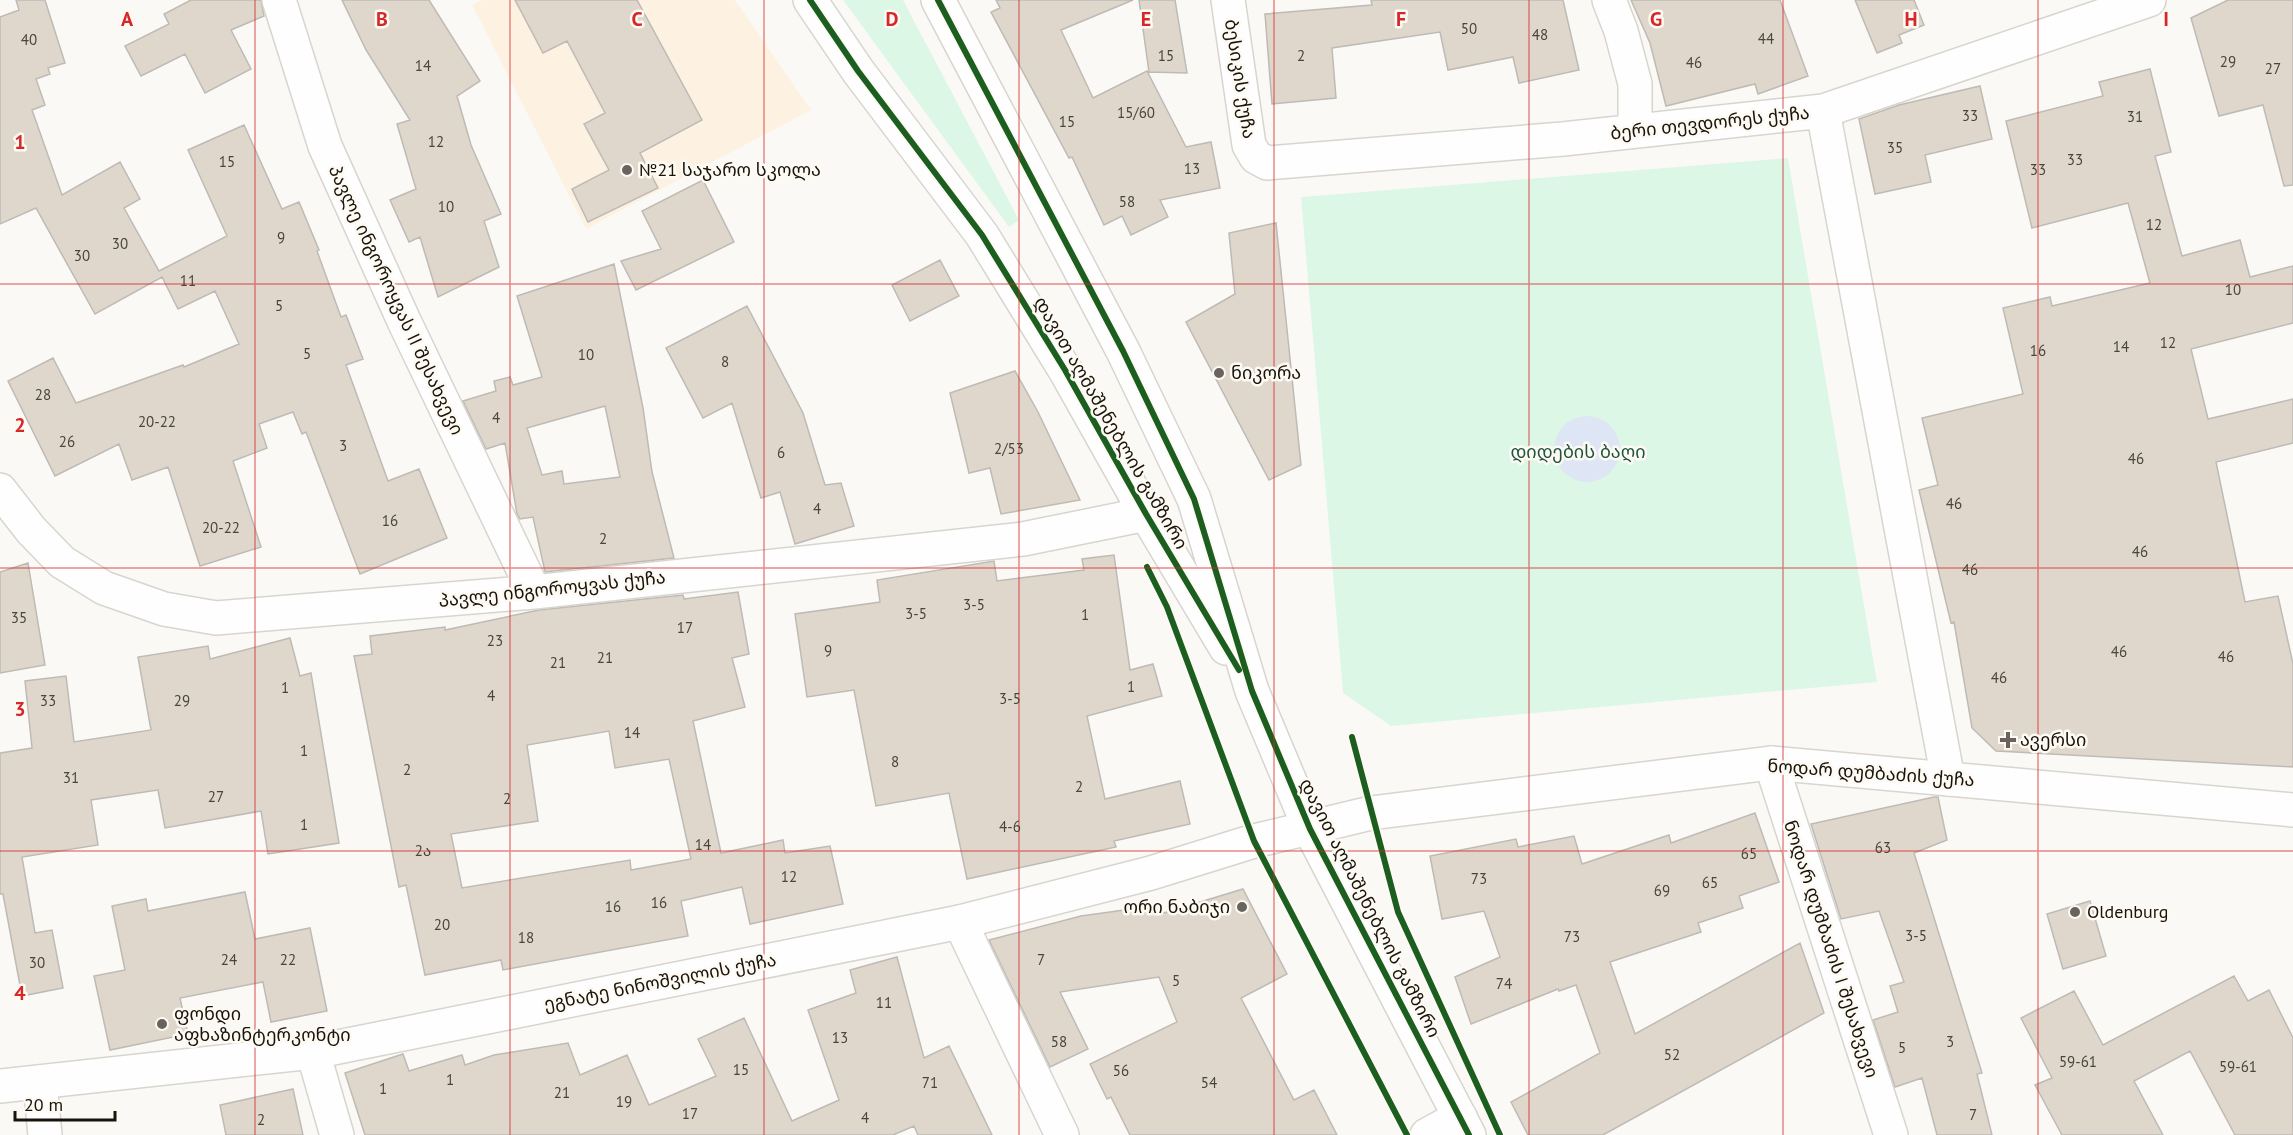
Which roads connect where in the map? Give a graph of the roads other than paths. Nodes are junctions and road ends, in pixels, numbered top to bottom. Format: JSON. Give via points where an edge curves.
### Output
{"nodes":[{"id":1,"x":279,"y":0,"type":"edge"},
{"id":2,"x":810,"y":0,"type":"edge"},
{"id":3,"x":938,"y":0,"type":"edge"},
{"id":4,"x":1228,"y":0,"type":"edge"},
{"id":5,"x":1609,"y":0,"type":"edge"},
{"id":6,"x":2148,"y":0,"type":"edge"},
{"id":7,"x":1823,"y":111,"type":"junction"},
{"id":8,"x":1635,"y":131,"type":"junction"},
{"id":9,"x":1257,"y":157,"type":"joint"},
{"id":10,"x":0,"y":490,"type":"edge"},
{"id":11,"x":1146,"y":514,"type":"junction"},
{"id":12,"x":534,"y":592,"type":"junction"},
{"id":13,"x":1251,"y":691,"type":"junction"},
{"id":14,"x":1771,"y":763,"type":"junction"},
{"id":15,"x":1948,"y":779,"type":"junction"},
{"id":16,"x":2293,"y":810,"type":"edge"},
{"id":17,"x":1310,"y":829,"type":"junction"},
{"id":18,"x":960,"y":922,"type":"junction"},
{"id":19,"x":313,"y":1052,"type":"junction"},
{"id":20,"x":40,"y":1082,"type":"junction"},
{"id":21,"x":0,"y":1086,"type":"edge"},
{"id":22,"x":1464,"y":1126,"type":"edge"},
{"id":23,"x":45,"y":1135,"type":"edge"},
{"id":24,"x":337,"y":1135,"type":"edge"},
{"id":25,"x":1062,"y":1135,"type":"edge"},
{"id":26,"x":1427,"y":1135,"type":"edge"},
{"id":27,"x":1891,"y":1135,"type":"edge"}],
"edges":[{"from":1,"to":12,"type":"street","name":"პავლე ინგოროყვას II შესახვევი","via":[[326,146],[404,321]]},
{"from":2,"to":11,"type":"street","name":"დავით აღმაშენებლის გამზირი","via":[[981,235],[1065,370]]},
{"from":3,"to":13,"type":"street","name":"დავით აღმაშენებლის გამზირი","via":[[1123,351],[1194,499]]},
{"from":4,"to":9,"type":"street","name":"ბესიკის ქუჩა","via":[[1249,145]]},
{"from":5,"to":8,"type":"street","via":[[1635,84]]},
{"from":6,"to":7,"type":"street","name":"ბერი თევდორეს ქუჩა"},
{"from":7,"to":8,"type":"street","name":"ბერი თევდორეს ქუჩა"},
{"from":7,"to":15,"type":"street"},
{"from":8,"to":9,"type":"street","name":"ბერი თევდორეს ქუჩა","via":[[1267,164]]},
{"from":10,"to":12,"type":"street","name":"პავლე ინგოროყვას ქუჩა","via":[[62,562],[104,588],[164,609],[216,618]]},
{"from":11,"to":12,"type":"street","name":"პავლე ინგოროყვას ქუჩა","via":[[1023,539]]},
{"from":11,"to":13,"type":"street","name":"დავით აღმაშენებლის გამზირი"},
{"from":13,"to":17,"type":"street","name":"დავით აღმაშენებლის გამზირი"},
{"from":14,"to":15,"type":"street","name":"ნოდარ დუმბაძის ქუჩა"},
{"from":14,"to":17,"type":"street","name":"ნოდარ დუმბაძის ქუჩა","via":[[1371,813]]},
{"from":14,"to":27,"type":"street","name":"ნოდარ დუმბაძის I შესახვევი"},
{"from":15,"to":16,"type":"street","name":"ნოდარ დუმბაძის ქუჩა"},
{"from":17,"to":18,"type":"street","name":"ეგნატე ნინოშვილის ქუჩა"},
{"from":17,"to":22,"type":"street","name":"დავით აღმაშენებლის გამზირი"},
{"from":18,"to":19,"type":"street","name":"ეგნატე ნინოშვილის ქუჩა"},
{"from":18,"to":25,"type":"street"},
{"from":19,"to":20,"type":"street","name":"ეგნატე ნინოშვილის ქუჩა"},
{"from":19,"to":24,"type":"street"},
{"from":20,"to":21,"type":"street","name":"ეგნატე ნინოშვილის ქუჩა"},
{"from":20,"to":23,"type":"street"},
{"from":22,"to":26,"type":"street"}]}
